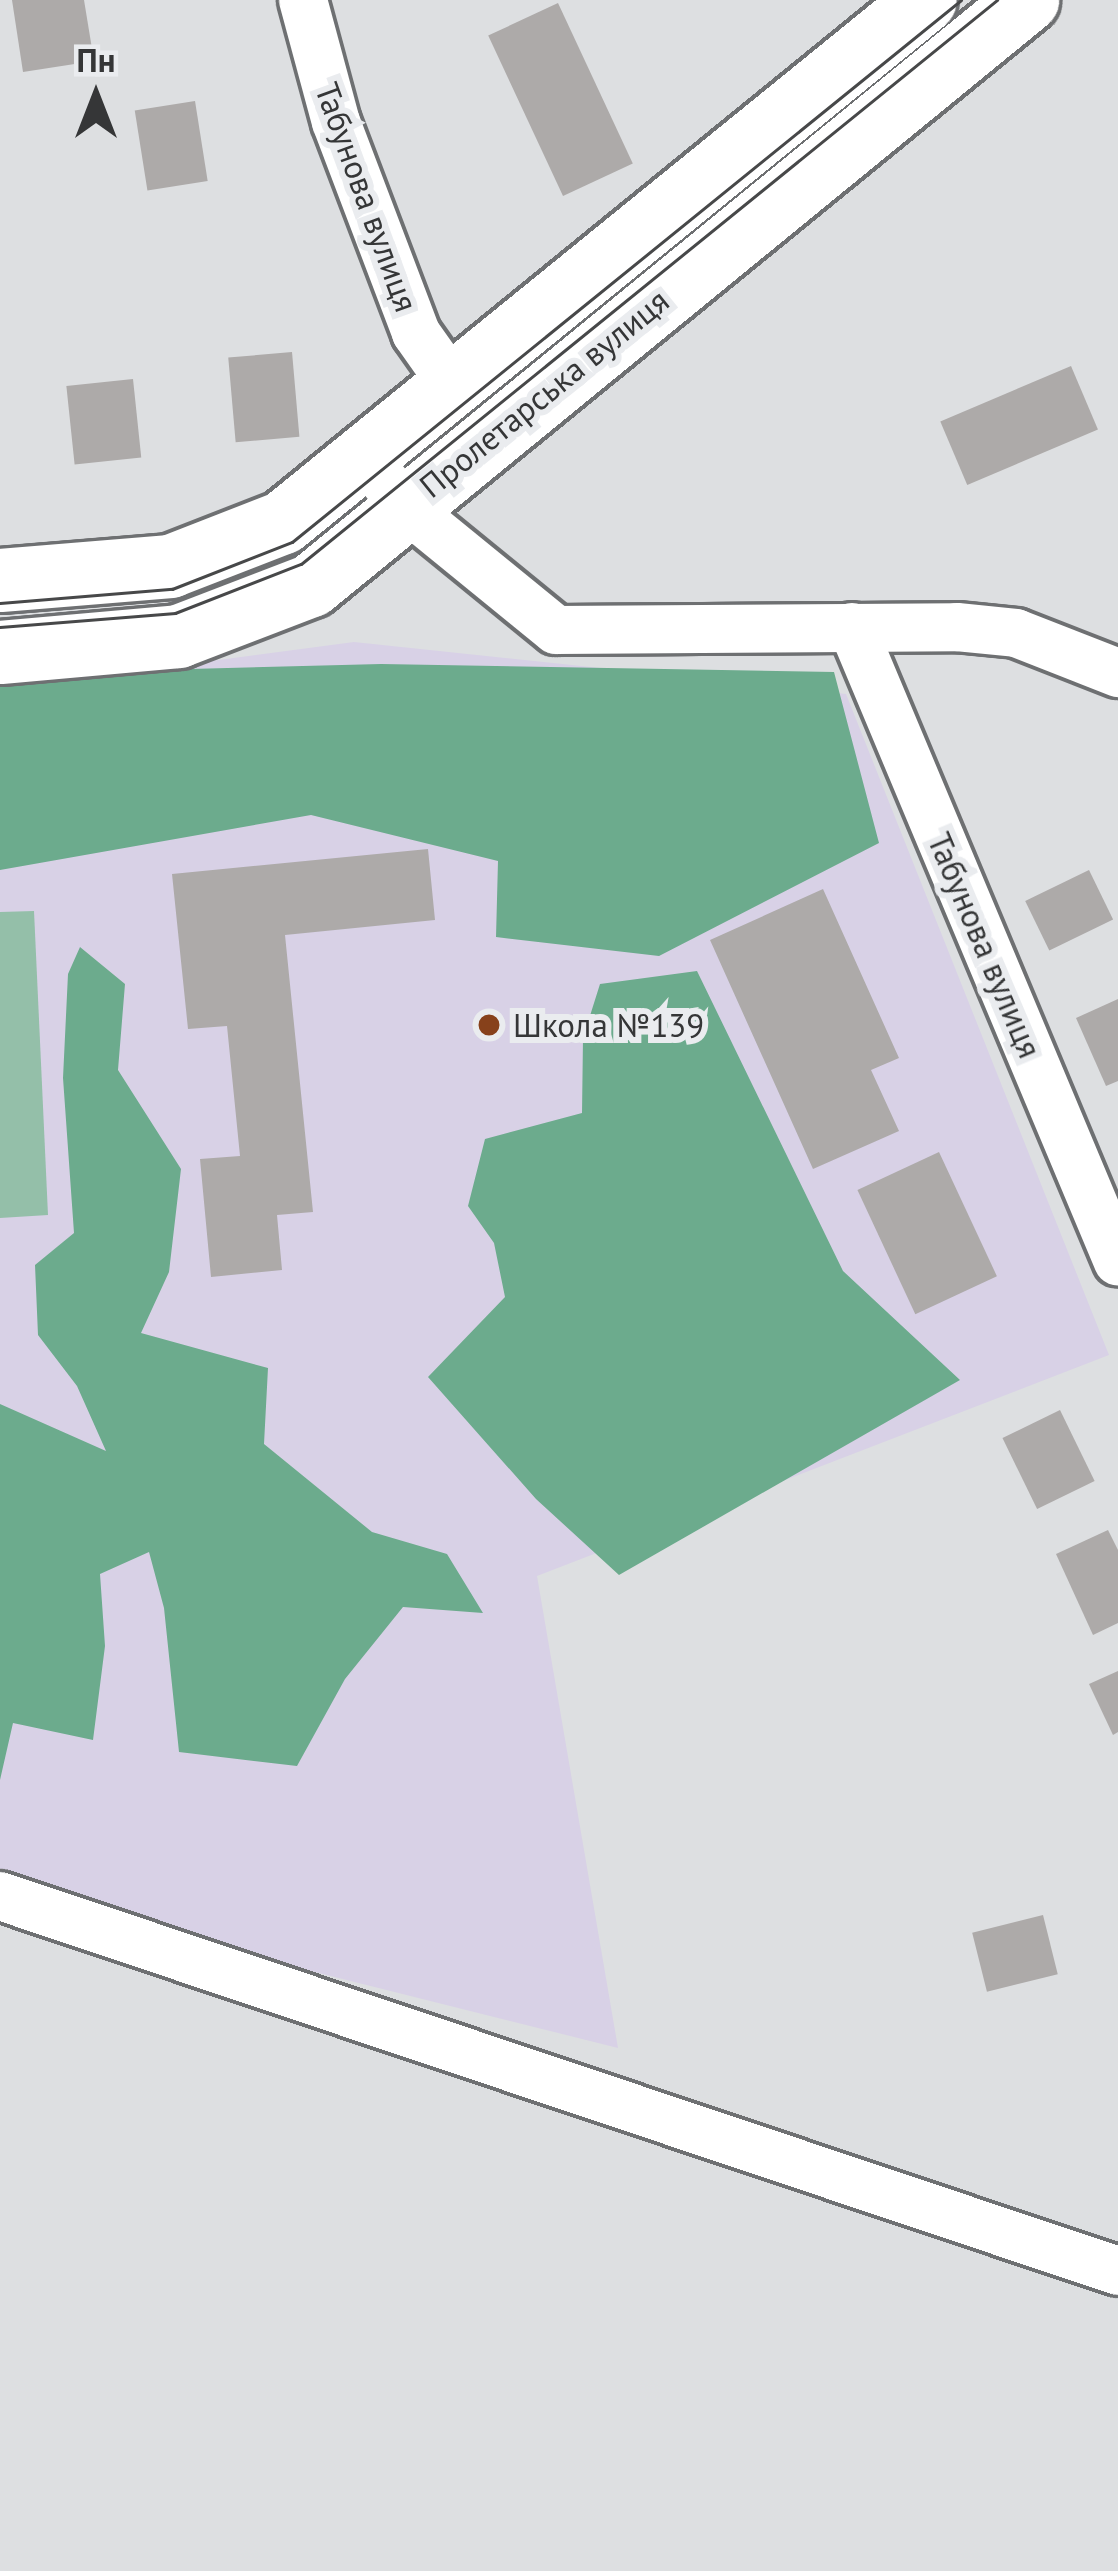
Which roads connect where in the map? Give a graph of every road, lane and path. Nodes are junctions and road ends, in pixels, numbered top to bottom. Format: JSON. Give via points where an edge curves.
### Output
{"nodes":[{"id":1,"x":303,"y":0,"type":"edge"},
{"id":2,"x":925,"y":0,"type":"edge"},
{"id":3,"x":1027,"y":0,"type":"edge"},
{"id":4,"x":452,"y":384,"type":"junction"},
{"id":5,"x":385,"y":482,"type":"junction"},
{"id":6,"x":0,"y":580,"type":"edge"},
{"id":7,"x":852,"y":627,"type":"junction"},
{"id":8,"x":0,"y":652,"type":"edge"},
{"id":9,"x":1118,"y":673,"type":"edge"},
{"id":10,"x":1118,"y":1262,"type":"edge"},
{"id":11,"x":0,"y":1895,"type":"edge"},
{"id":12,"x":1118,"y":2271,"type":"edge"}],
"edges":[{"from":1,"to":4,"type":"street","name":"Табунова вулиця","via":[[336,122],[416,333]]},
{"from":2,"to":4,"type":"main road","name":"Пролетарська вулиця"},
{"from":3,"to":5,"type":"main road","name":"Пролетарська вулиця"},
{"from":4,"to":5,"type":"main road","name":"Пролетарська вулиця"},
{"from":5,"to":6,"type":"main road","name":"Пролетарська вулиця","via":[[170,566]]},
{"from":5,"to":7,"type":"street","via":[[556,630]]},
{"from":5,"to":8,"type":"main road","name":"Пролетарська вулиця","via":[[311,585],[178,637]]},
{"from":7,"to":9,"type":"street","via":[[1016,633]]},
{"from":7,"to":10,"type":"street","name":"Табунова вулиця"},
{"from":11,"to":12,"type":"street"}]}
